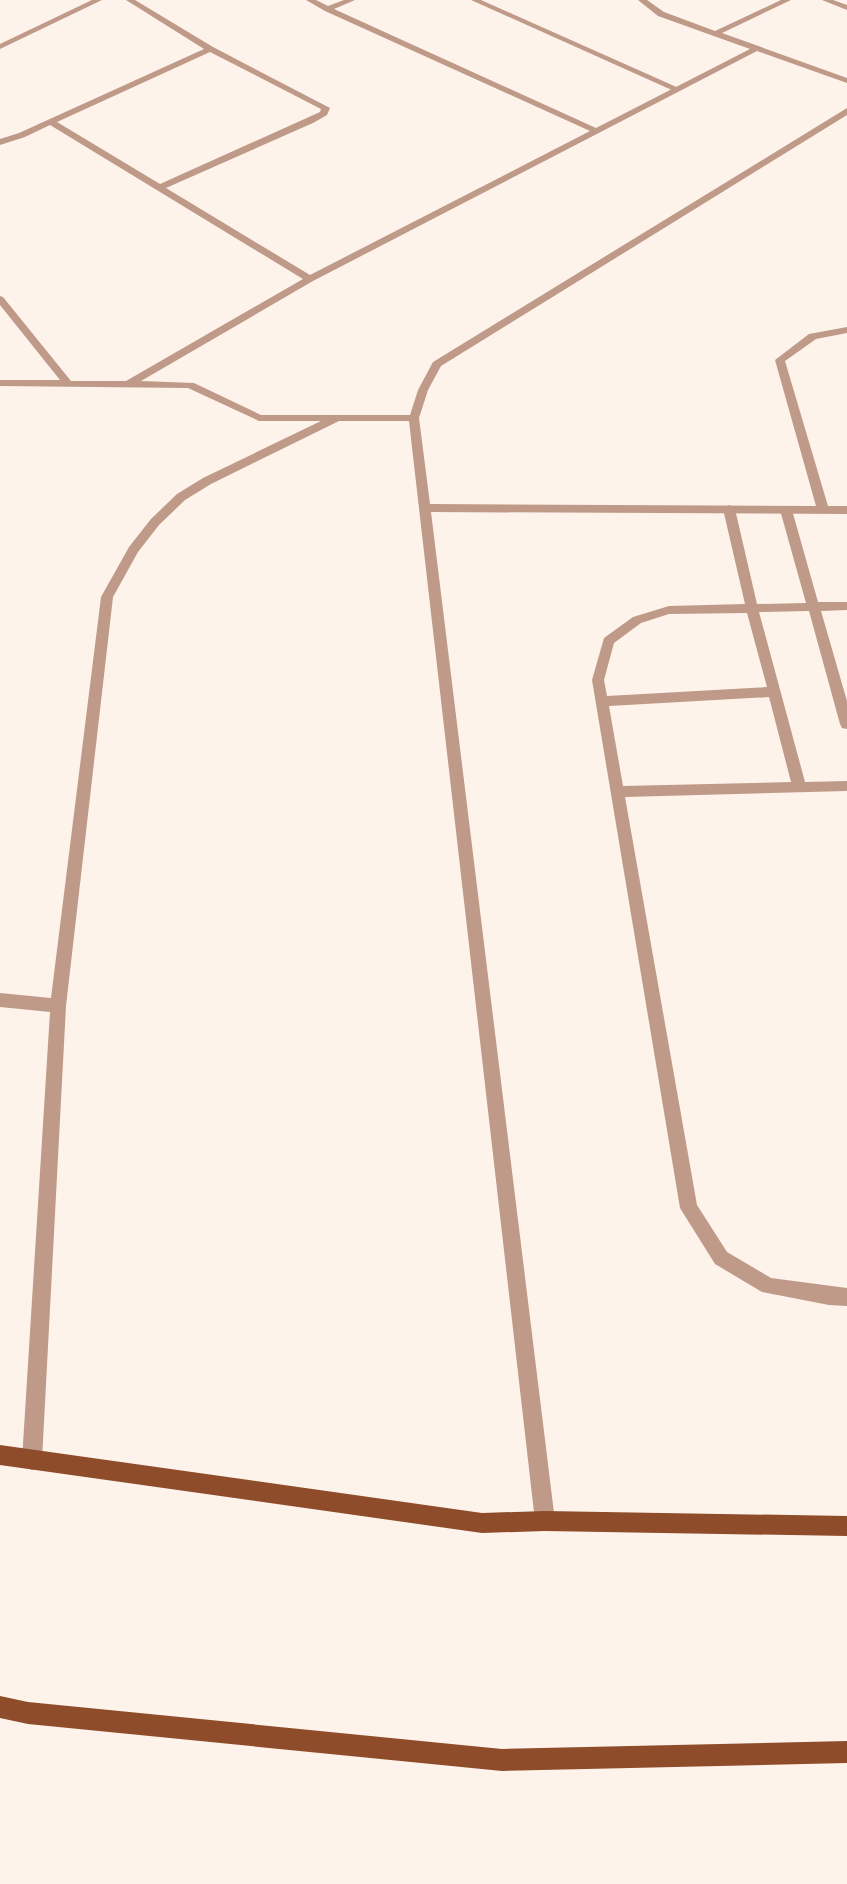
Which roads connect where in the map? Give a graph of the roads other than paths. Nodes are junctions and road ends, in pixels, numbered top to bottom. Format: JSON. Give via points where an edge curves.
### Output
{"nodes":[{"id":1,"x":98,"y":0,"type":"edge"},
{"id":2,"x":130,"y":0,"type":"edge"},
{"id":3,"x":310,"y":0,"type":"edge"},
{"id":4,"x":351,"y":0,"type":"edge"},
{"id":5,"x":475,"y":0,"type":"edge"},
{"id":6,"x":642,"y":0,"type":"edge"},
{"id":7,"x":787,"y":0,"type":"edge"},
{"id":8,"x":826,"y":0,"type":"edge"},
{"id":9,"x":847,"y":8,"type":"edge"},
{"id":10,"x":328,"y":9,"type":"junction"},
{"id":11,"x":715,"y":34,"type":"junction"},
{"id":12,"x":0,"y":47,"type":"edge"},
{"id":13,"x":756,"y":48,"type":"junction"},
{"id":14,"x":210,"y":49,"type":"junction"},
{"id":15,"x":847,"y":81,"type":"edge"},
{"id":16,"x":677,"y":89,"type":"junction"},
{"id":17,"x":847,"y":112,"type":"edge"},
{"id":18,"x":51,"y":122,"type":"junction"},
{"id":19,"x":596,"y":131,"type":"junction"},
{"id":20,"x":0,"y":142,"type":"edge"},
{"id":21,"x":159,"y":188,"type":"junction"},
{"id":22,"x":310,"y":279,"type":"junction"},
{"id":23,"x":0,"y":299,"type":"edge"},
{"id":24,"x":847,"y":330,"type":"edge"},
{"id":25,"x":0,"y":383,"type":"edge"},
{"id":26,"x":68,"y":384,"type":"junction"},
{"id":27,"x":129,"y":384,"type":"junction"},
{"id":28,"x":337,"y":418,"type":"junction"},
{"id":29,"x":414,"y":418,"type":"junction"},
{"id":30,"x":425,"y":508,"type":"junction"},
{"id":31,"x":729,"y":509,"type":"junction"},
{"id":32,"x":786,"y":510,"type":"junction"},
{"id":33,"x":823,"y":510,"type":"junction"},
{"id":34,"x":847,"y":510,"type":"edge"},
{"id":35,"x":847,"y":606,"type":"edge"},
{"id":36,"x":814,"y":607,"type":"junction"},
{"id":37,"x":752,"y":608,"type":"junction"},
{"id":38,"x":842,"y":690,"type":"edge"},
{"id":39,"x":774,"y":692,"type":"junction"},
{"id":40,"x":602,"y":701,"type":"junction"},
{"id":41,"x":847,"y":724,"type":"edge"},
{"id":42,"x":799,"y":786,"type":"junction"},
{"id":43,"x":847,"y":786,"type":"edge"},
{"id":44,"x":618,"y":792,"type":"junction"},
{"id":45,"x":0,"y":1000,"type":"edge"},
{"id":46,"x":58,"y":1006,"type":"junction"},
{"id":47,"x":847,"y":1297,"type":"edge"},
{"id":48,"x":0,"y":1455,"type":"edge"},
{"id":49,"x":32,"y":1460,"type":"junction"},
{"id":50,"x":545,"y":1521,"type":"junction"},
{"id":51,"x":847,"y":1526,"type":"edge"},
{"id":52,"x":0,"y":1707,"type":"edge"},
{"id":53,"x":847,"y":1752,"type":"edge"}],
"edges":[{"from":1,"to":12,"type":"street"},
{"from":2,"to":14,"type":"street"},
{"from":3,"to":10,"type":"street"},
{"from":4,"to":10,"type":"street"},
{"from":5,"to":16,"type":"street"},
{"from":6,"to":11,"type":"street","via":[[661,14]]},
{"from":7,"to":11,"type":"street"},
{"from":8,"to":9,"type":"street"},
{"from":10,"to":19,"type":"street"},
{"from":11,"to":13,"type":"street"},
{"from":13,"to":15,"type":"street"},
{"from":13,"to":16,"type":"street"},
{"from":14,"to":18,"type":"street"},
{"from":14,"to":21,"type":"street","via":[[326,108],[324,113]]},
{"from":16,"to":19,"type":"street"},
{"from":17,"to":29,"type":"street","via":[[437,364],[423,390]]},
{"from":18,"to":20,"type":"street"},
{"from":18,"to":21,"type":"street"},
{"from":19,"to":22,"type":"street"},
{"from":21,"to":22,"type":"street"},
{"from":22,"to":27,"type":"street"},
{"from":23,"to":26,"type":"street"},
{"from":24,"to":33,"type":"street","via":[[813,336],[780,360]]},
{"from":25,"to":26,"type":"street"},
{"from":26,"to":27,"type":"street"},
{"from":27,"to":28,"type":"street","via":[[190,385],[259,418]]},
{"from":28,"to":29,"type":"street"},
{"from":28,"to":46,"type":"street","via":[[207,481],[181,497],[133,550],[107,596]]},
{"from":29,"to":30,"type":"street"},
{"from":30,"to":31,"type":"street"},
{"from":30,"to":50,"type":"street"},
{"from":31,"to":32,"type":"street"},
{"from":31,"to":37,"type":"street"},
{"from":32,"to":33,"type":"street"},
{"from":32,"to":36,"type":"street"},
{"from":33,"to":34,"type":"street"},
{"from":35,"to":36,"type":"street"},
{"from":36,"to":37,"type":"street"},
{"from":36,"to":38,"type":"street"},
{"from":37,"to":39,"type":"street"},
{"from":37,"to":40,"type":"street","via":[[669,610],[637,620],[608,641],[598,680]]},
{"from":38,"to":41,"type":"street"},
{"from":39,"to":40,"type":"street"},
{"from":39,"to":42,"type":"street"},
{"from":40,"to":44,"type":"street"},
{"from":42,"to":43,"type":"street"},
{"from":42,"to":44,"type":"street"},
{"from":44,"to":47,"type":"street","via":[[689,1208],[721,1258],[768,1286]]},
{"from":45,"to":46,"type":"street"},
{"from":46,"to":49,"type":"street"},
{"from":48,"to":49,"type":"main road"},
{"from":49,"to":50,"type":"main road","via":[[482,1524]]},
{"from":50,"to":51,"type":"main road"},
{"from":52,"to":53,"type":"main road","via":[[28,1713],[502,1760]]}]}
